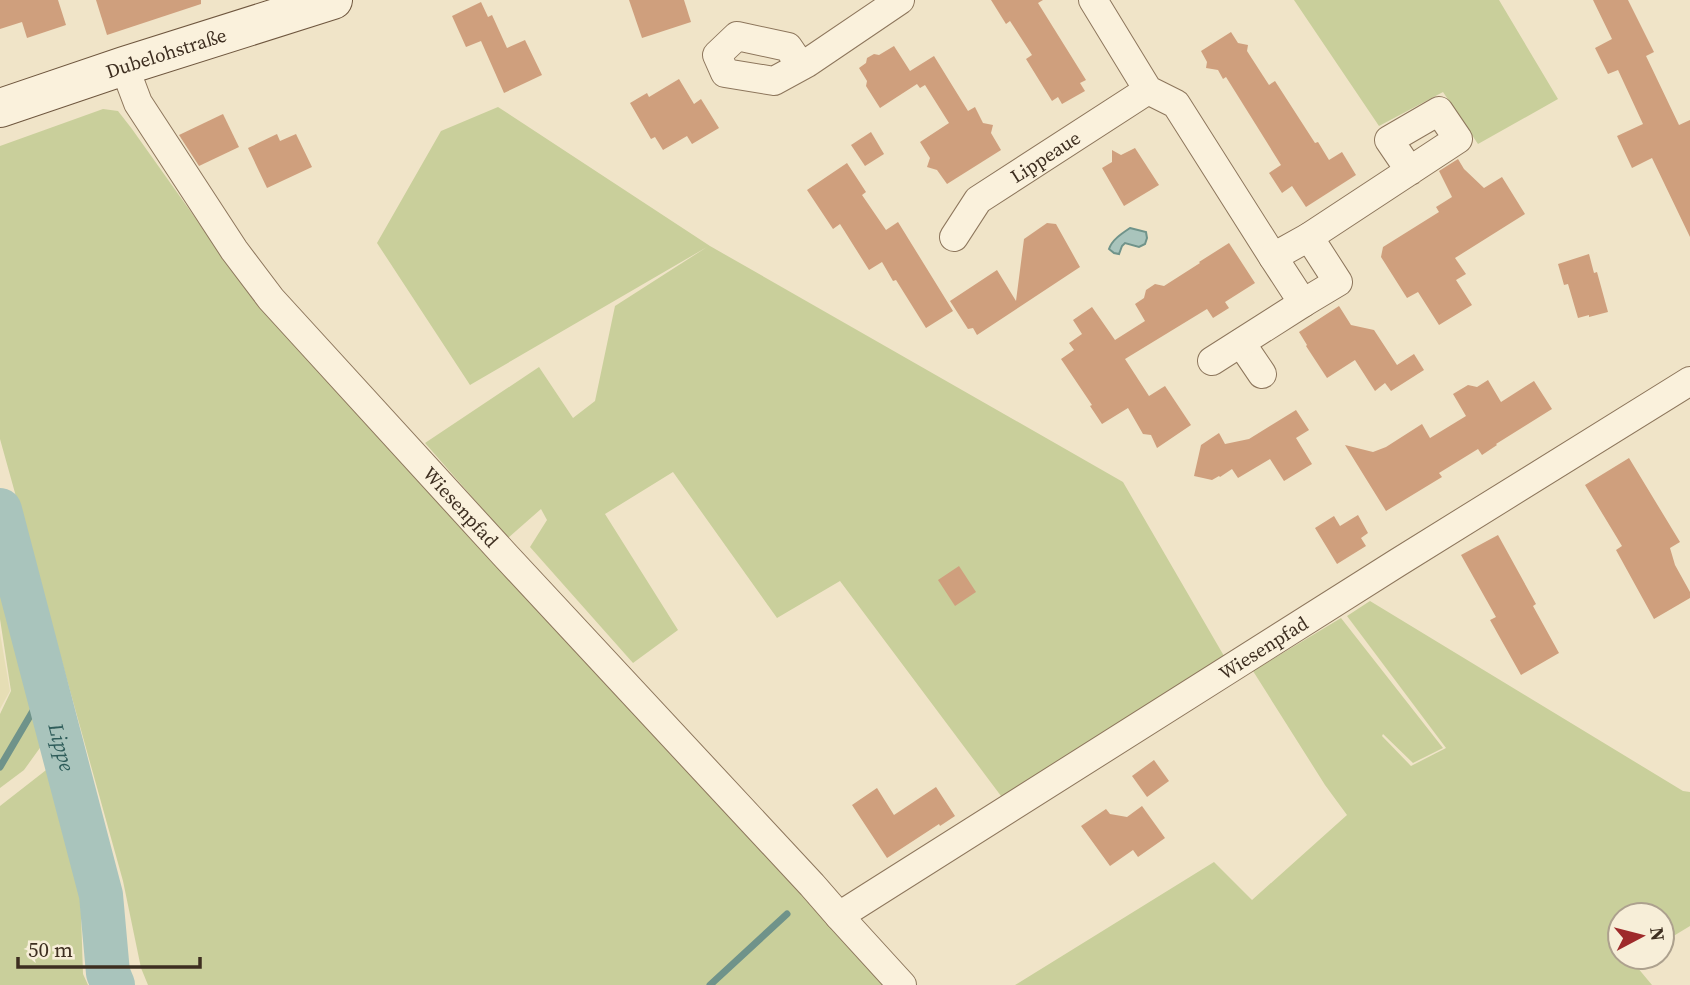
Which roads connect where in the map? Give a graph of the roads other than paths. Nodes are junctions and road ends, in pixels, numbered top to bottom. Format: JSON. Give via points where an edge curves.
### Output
{"nodes":[{"id":1,"x":333,"y":0,"type":"edge"},
{"id":2,"x":900,"y":0,"type":"edge"},
{"id":3,"x":1093,"y":0,"type":"edge"},
{"id":4,"x":124,"y":66,"type":"junction"},
{"id":5,"x":801,"y":66,"type":"dead end"},
{"id":6,"x":1148,"y":90,"type":"junction"},
{"id":7,"x":0,"y":108,"type":"edge"},
{"id":8,"x":1410,"y":171,"type":"dead end"},
{"id":9,"x":954,"y":237,"type":"dead end"},
{"id":10,"x":1308,"y":237,"type":"junction"},
{"id":11,"x":1273,"y":257,"type":"junction"},
{"id":12,"x":1303,"y":303,"type":"junction"},
{"id":13,"x":1241,"y":343,"type":"junction"},
{"id":14,"x":1212,"y":361,"type":"dead end"},
{"id":15,"x":1262,"y":374,"type":"dead end"},
{"id":16,"x":1690,"y":381,"type":"edge"},
{"id":17,"x":839,"y":916,"type":"junction"},
{"id":18,"x":902,"y":985,"type":"edge"}],
"edges":[{"from":1,"to":4,"type":"main road","name":"Dubelohstraße"},
{"from":2,"to":5,"type":"street"},
{"from":3,"to":6,"type":"street"},
{"from":4,"to":7,"type":"main road","name":"Dubelohstraße"},
{"from":4,"to":17,"type":"street","name":"Wiesenpfad","via":[[138,103],[271,299]]},
{"from":6,"to":9,"type":"street","name":"Lippeaue","via":[[978,200]]},
{"from":6,"to":11,"type":"street","via":[[1177,104]]},
{"from":8,"to":10,"type":"street"},
{"from":10,"to":11,"type":"street"},
{"from":10,"to":12,"type":"street","via":[[1338,282]]},
{"from":11,"to":12,"type":"street"},
{"from":12,"to":13,"type":"street"},
{"from":13,"to":14,"type":"street"},
{"from":13,"to":15,"type":"street"},
{"from":16,"to":17,"type":"street","name":"Wiesenpfad"},
{"from":17,"to":18,"type":"street","name":"Wiesenpfad"}]}
